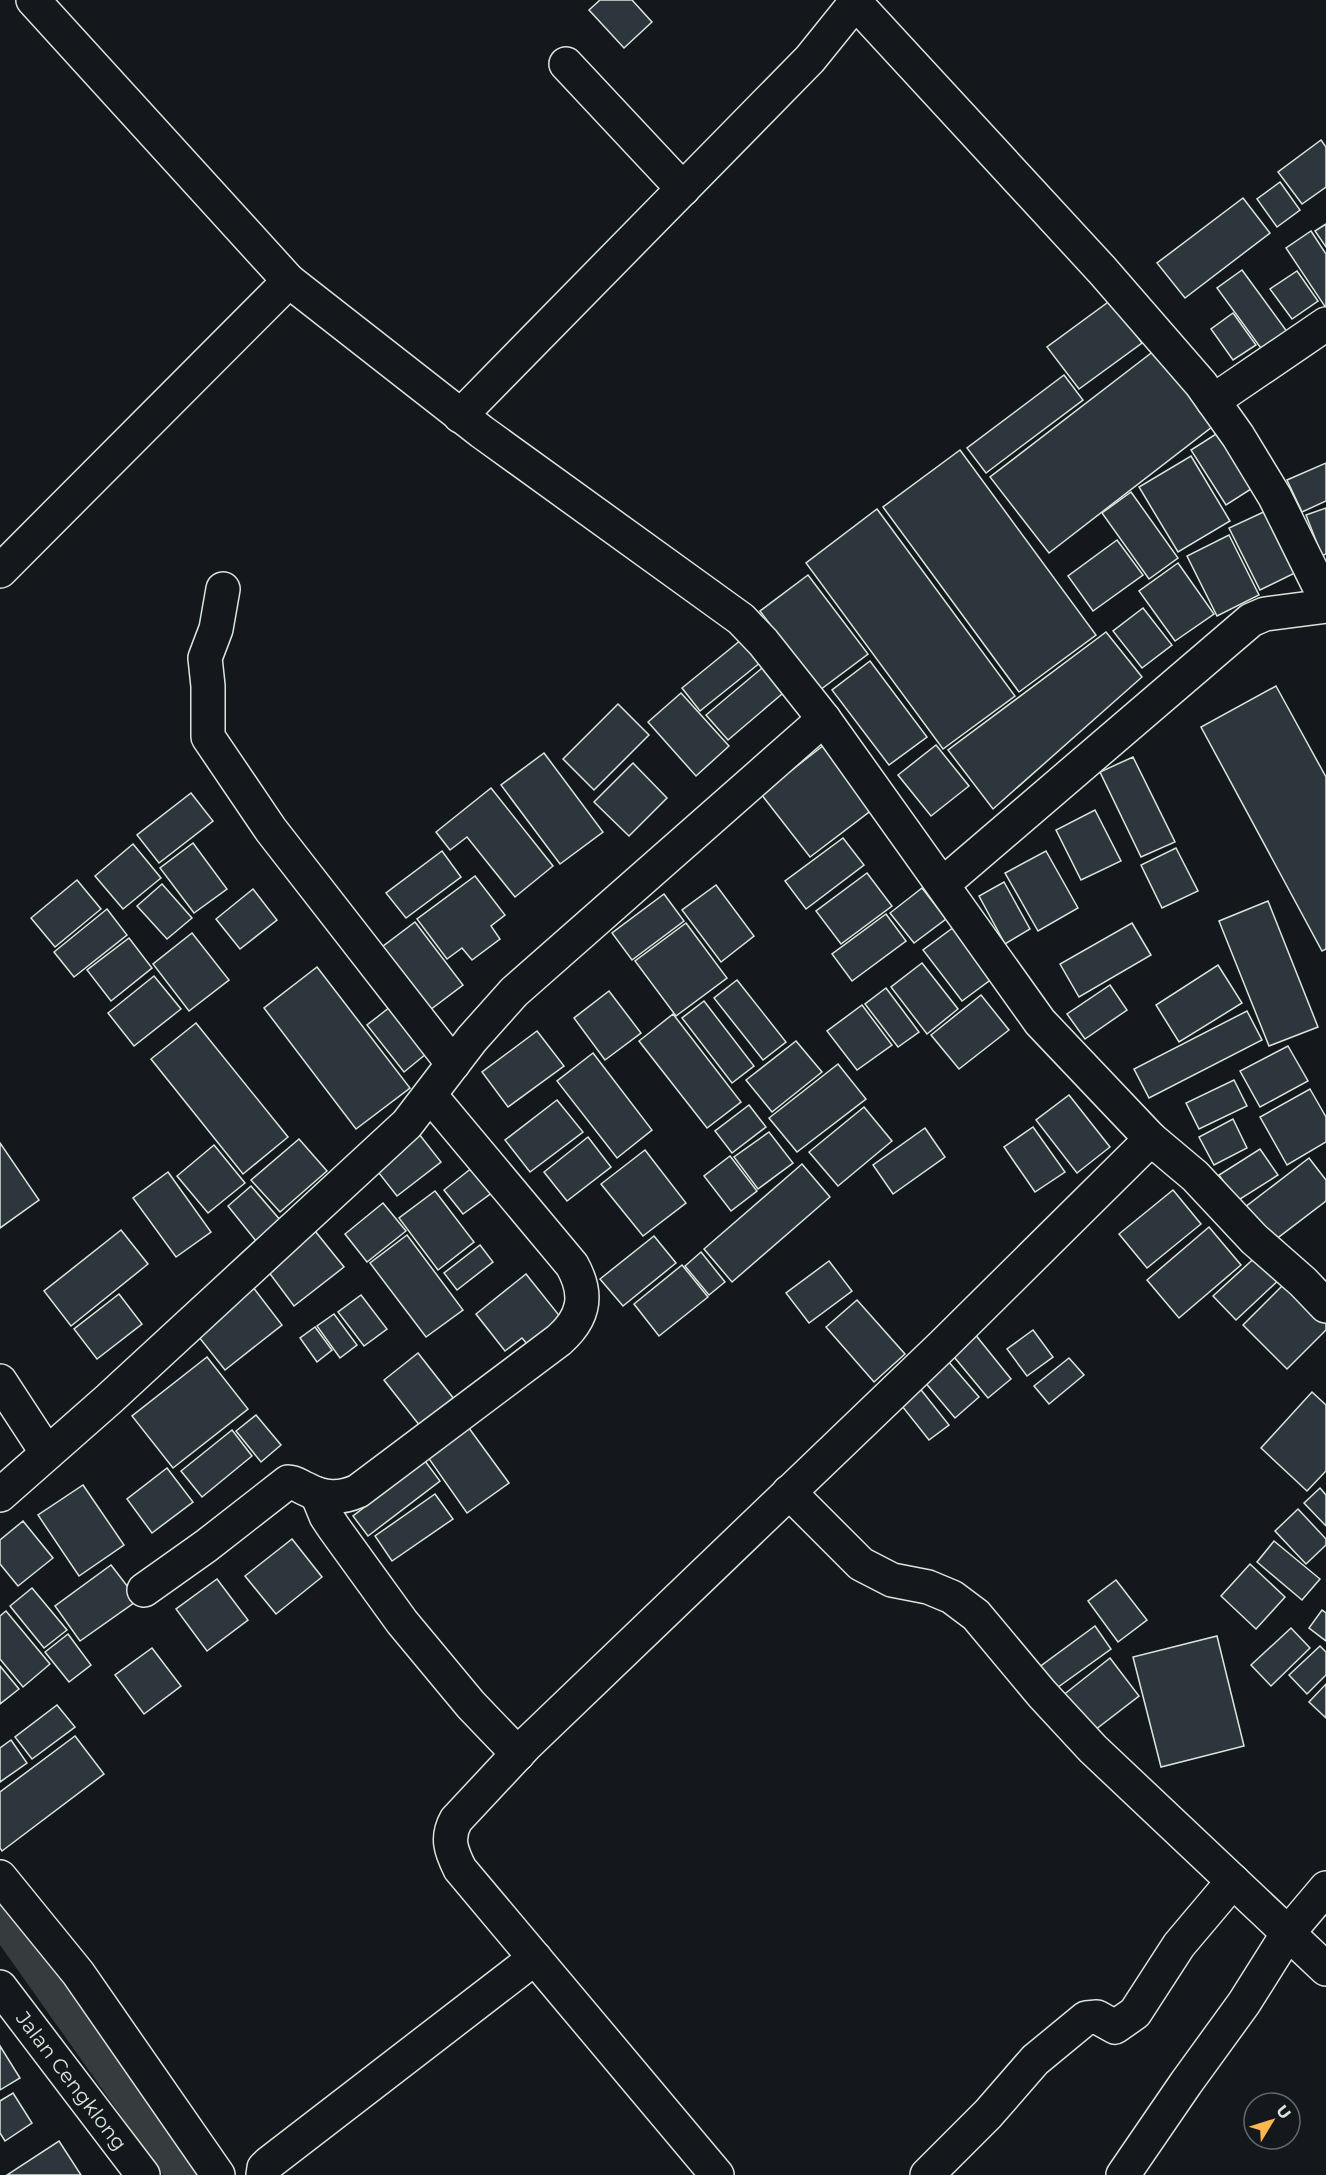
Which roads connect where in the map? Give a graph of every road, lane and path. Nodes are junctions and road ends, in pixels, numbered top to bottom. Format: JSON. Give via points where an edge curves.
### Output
{"nodes":[{"id":1,"x":33,"y":0,"type":"edge"},
{"id":2,"x":855,"y":1,"type":"edge"},
{"id":3,"x":566,"y":64,"type":"dead end"},
{"id":4,"x":683,"y":189,"type":"junction"},
{"id":5,"x":289,"y":281,"type":"junction"},
{"id":6,"x":1326,"y":324,"type":"edge"},
{"id":7,"x":1213,"y":401,"type":"junction"},
{"id":8,"x":460,"y":416,"type":"junction"},
{"id":9,"x":6,"y":551,"type":"edge"},
{"id":10,"x":223,"y":589,"type":"dead end"},
{"id":11,"x":1326,"y":600,"type":"edge"},
{"id":12,"x":1326,"y":606,"type":"edge"},
{"id":13,"x":824,"y":719,"type":"junction"},
{"id":14,"x":943,"y":884,"type":"junction"},
{"id":15,"x":453,"y":1064,"type":"junction"},
{"id":16,"x":430,"y":1095,"type":"junction"},
{"id":17,"x":1151,"y":1139,"type":"junction"},
{"id":18,"x":1326,"y":1306,"type":"edge"},
{"id":19,"x":0,"y":1381,"type":"edge"},
{"id":20,"x":47,"y":1453,"type":"junction"},
{"id":21,"x":789,"y":1492,"type":"junction"},
{"id":22,"x":317,"y":1494,"type":"junction"},
{"id":23,"x":0,"y":1495,"type":"edge"},
{"id":24,"x":144,"y":1590,"type":"dead end"},
{"id":25,"x":518,"y":1754,"type":"junction"},
{"id":26,"x":0,"y":1877,"type":"edge"},
{"id":27,"x":1233,"y":1881,"type":"junction"},
{"id":28,"x":1326,"y":1888,"type":"edge"},
{"id":29,"x":1288,"y":1933,"type":"junction"},
{"id":30,"x":535,"y":1958,"type":"junction"},
{"id":31,"x":1326,"y":1969,"type":"edge"},
{"id":32,"x":0,"y":1987,"type":"edge"},
{"id":33,"x":143,"y":2175,"type":"edge"},
{"id":34,"x":218,"y":2175,"type":"edge"},
{"id":35,"x":263,"y":2175,"type":"edge"},
{"id":36,"x":717,"y":2175,"type":"edge"},
{"id":37,"x":927,"y":2175,"type":"edge"},
{"id":38,"x":1123,"y":2175,"type":"edge"}],
"edges":[{"from":1,"to":5,"type":"street"},
{"from":2,"to":4,"type":"street","via":[[810,59]]},
{"from":2,"to":7,"type":"street","via":[[1102,270]]},
{"from":3,"to":4,"type":"street"},
{"from":4,"to":8,"type":"street"},
{"from":5,"to":8,"type":"street"},
{"from":5,"to":9,"type":"street"},
{"from":6,"to":7,"type":"street"},
{"from":7,"to":11,"type":"street","via":[[1275,497]]},
{"from":8,"to":13,"type":"street","via":[[741,619]]},
{"from":10,"to":15,"type":"street","via":[[216,629],[205,658],[208,737],[271,830]]},
{"from":12,"to":14,"type":"street","via":[[1265,614],[1251,620]]},
{"from":13,"to":14,"type":"street"},
{"from":13,"to":15,"type":"street","via":[[514,992]]},
{"from":14,"to":17,"type":"street","via":[[1040,1022]]},
{"from":15,"to":16,"type":"street"},
{"from":16,"to":20,"type":"street","via":[[407,1124]]},
{"from":16,"to":22,"type":"street","via":[[572,1265],[582,1305],[578,1319],[559,1340],[358,1491],[340,1498]]},
{"from":17,"to":18,"type":"street","via":[[1195,1176],[1254,1239]]},
{"from":17,"to":21,"type":"street"},
{"from":19,"to":20,"type":"street"},
{"from":20,"to":23,"type":"street"},
{"from":21,"to":25,"type":"street"},
{"from":21,"to":27,"type":"street","via":[[861,1564],[892,1580],[928,1587],[952,1597],[976,1615],[1093,1749]]},
{"from":22,"to":24,"type":"street","via":[[288,1482]]},
{"from":22,"to":25,"type":"street","via":[[334,1528],[402,1622]]},
{"from":25,"to":30,"type":"street","via":[[456,1820],[450,1831],[450,1844],[460,1869]]},
{"from":26,"to":34,"type":"street","via":[[78,1973]]},
{"from":27,"to":29,"type":"street"},
{"from":27,"to":37,"type":"street","via":[[1179,1945],[1131,2016],[1115,2027],[1097,2017],[1086,2018],[1035,2060]]},
{"from":28,"to":29,"type":"street"},
{"from":29,"to":31,"type":"street"},
{"from":29,"to":38,"type":"street","via":[[1244,2004]]},
{"from":30,"to":35,"type":"street","via":[[269,2163]]},
{"from":30,"to":36,"type":"street"},
{"from":32,"to":33,"type":"street","name":"Jalan Cengklong"}]}
